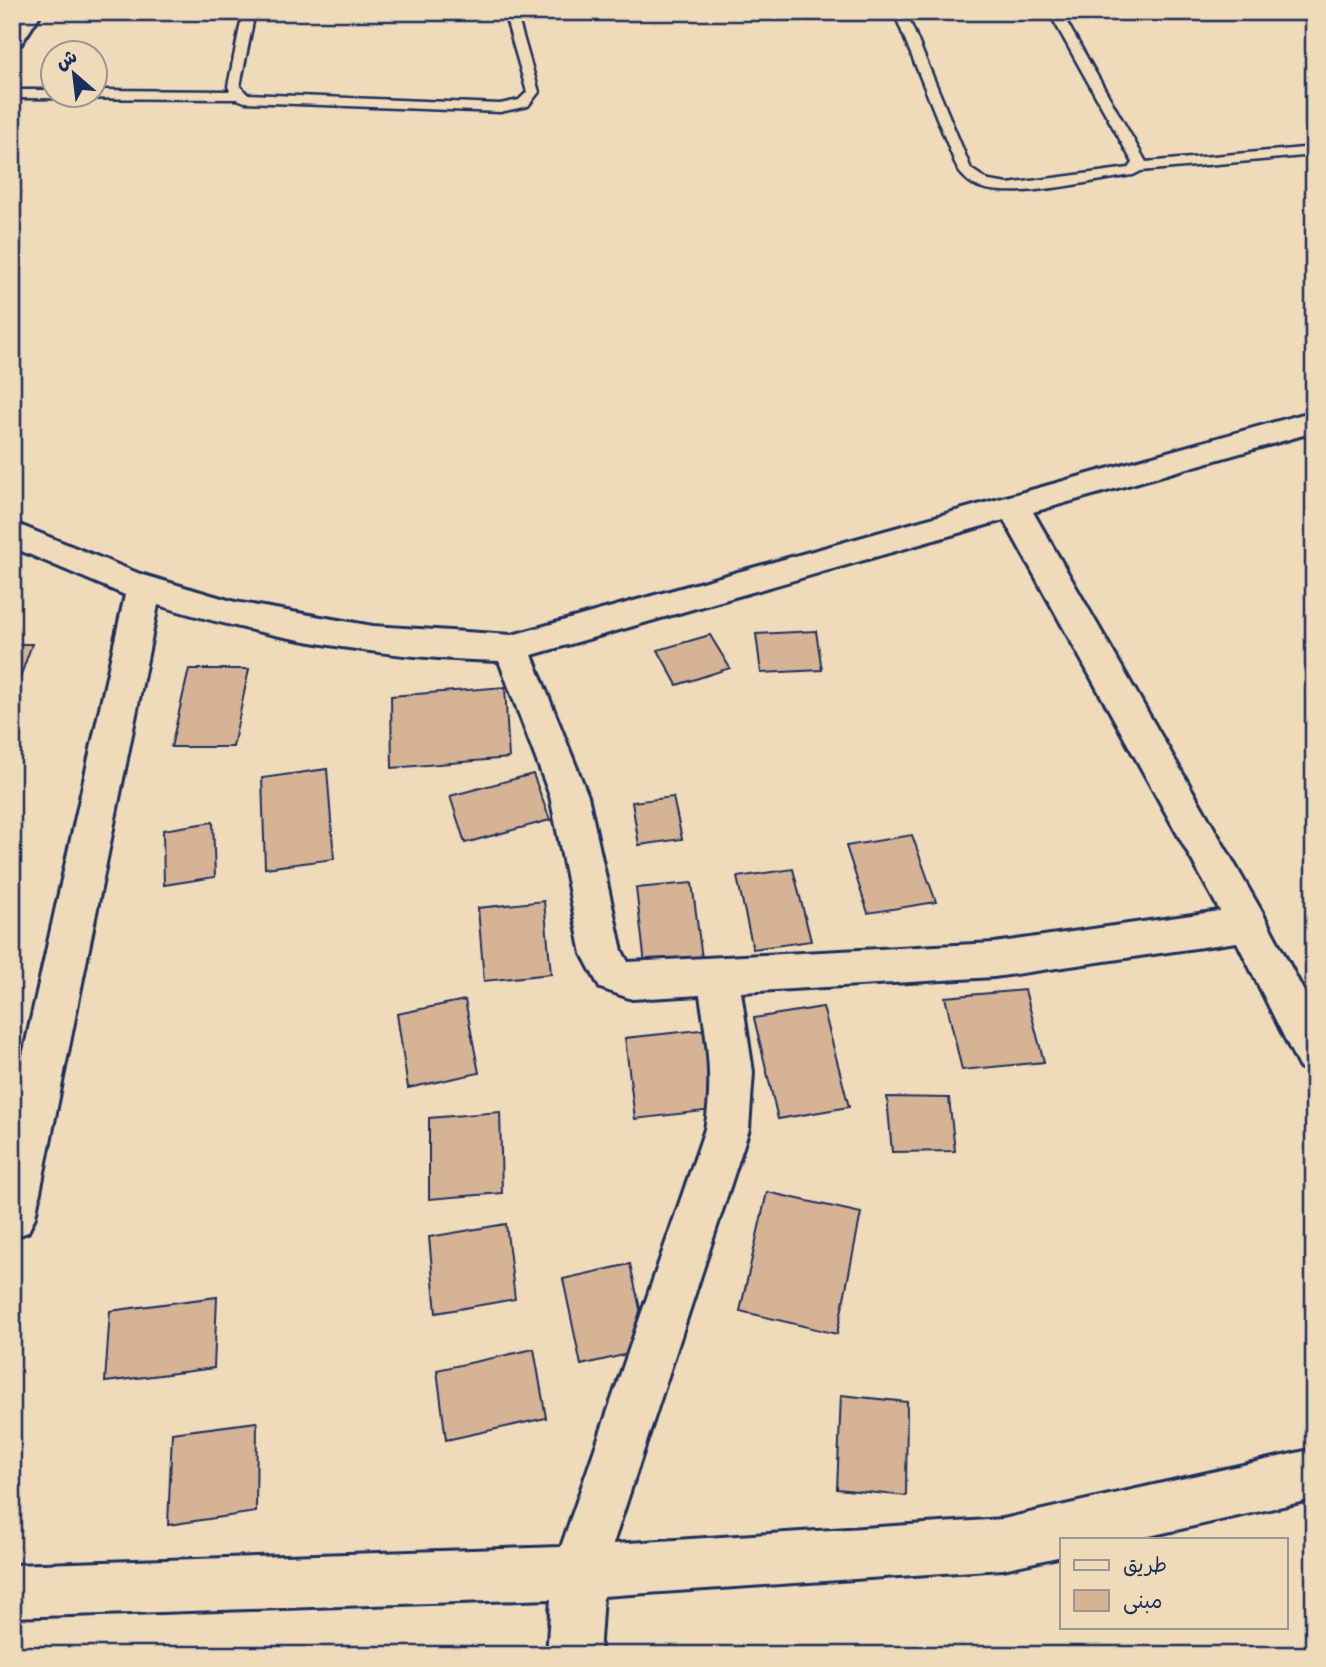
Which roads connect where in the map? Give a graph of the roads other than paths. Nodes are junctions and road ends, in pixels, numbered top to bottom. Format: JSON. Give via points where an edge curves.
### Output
{"nodes":[{"id":1,"x":30,"y":12,"type":"edge"},
{"id":2,"x":249,"y":12,"type":"edge"},
{"id":3,"x":510,"y":12,"type":"edge"},
{"id":4,"x":900,"y":12,"type":"edge"},
{"id":5,"x":1055,"y":12,"type":"edge"},
{"id":6,"x":12,"y":39,"type":"edge"},
{"id":7,"x":12,"y":94,"type":"edge"},
{"id":8,"x":38,"y":94,"type":"edge"},
{"id":9,"x":108,"y":94,"type":"edge"},
{"id":10,"x":239,"y":95,"type":"junction"},
{"id":11,"x":1314,"y":151,"type":"edge"},
{"id":12,"x":1137,"y":167,"type":"junction"},
{"id":13,"x":1314,"y":421,"type":"edge"},
{"id":14,"x":1014,"y":508,"type":"junction"},
{"id":15,"x":12,"y":534,"type":"edge"},
{"id":16,"x":144,"y":588,"type":"junction"},
{"id":17,"x":512,"y":648,"type":"junction"},
{"id":18,"x":1248,"y":924,"type":"junction"},
{"id":19,"x":718,"y":976,"type":"junction"},
{"id":20,"x":1314,"y":1054,"type":"edge"},
{"id":21,"x":25,"y":1078,"type":"edge"},
{"id":22,"x":12,"y":1217,"type":"edge"},
{"id":23,"x":1314,"y":1474,"type":"edge"},
{"id":24,"x":579,"y":1572,"type":"junction"},
{"id":25,"x":12,"y":1591,"type":"edge"},
{"id":26,"x":573,"y":1655,"type":"edge"}],
"edges":[{"from":1,"to":6,"type":"street"},
{"from":2,"to":10,"type":"lane","via":[[234,86]]},
{"from":3,"to":10,"type":"lane","via":[[533,92],[519,106],[262,101]]},
{"from":4,"to":12,"type":"lane","via":[[971,178],[990,187],[1008,188]]},
{"from":5,"to":12,"type":"lane","via":[[1139,160]]},
{"from":7,"to":8,"type":"lane"},
{"from":9,"to":10,"type":"lane"},
{"from":11,"to":12,"type":"lane"},
{"from":13,"to":14,"type":"street"},
{"from":14,"to":17,"type":"street"},
{"from":14,"to":18,"type":"street"},
{"from":15,"to":16,"type":"street"},
{"from":16,"to":17,"type":"street","via":[[346,637],[447,648]]},
{"from":16,"to":21,"type":"street"},
{"from":17,"to":19,"type":"street","via":[[569,796],[602,954],[614,976],[632,981]]},
{"from":18,"to":19,"type":"street","via":[[994,960]]},
{"from":18,"to":20,"type":"street"},
{"from":19,"to":24,"type":"street","via":[[733,1076],[727,1129]]},
{"from":21,"to":22,"type":"street"},
{"from":23,"to":24,"type":"street","via":[[1003,1544]]},
{"from":24,"to":25,"type":"street"},
{"from":24,"to":26,"type":"street"}]}
